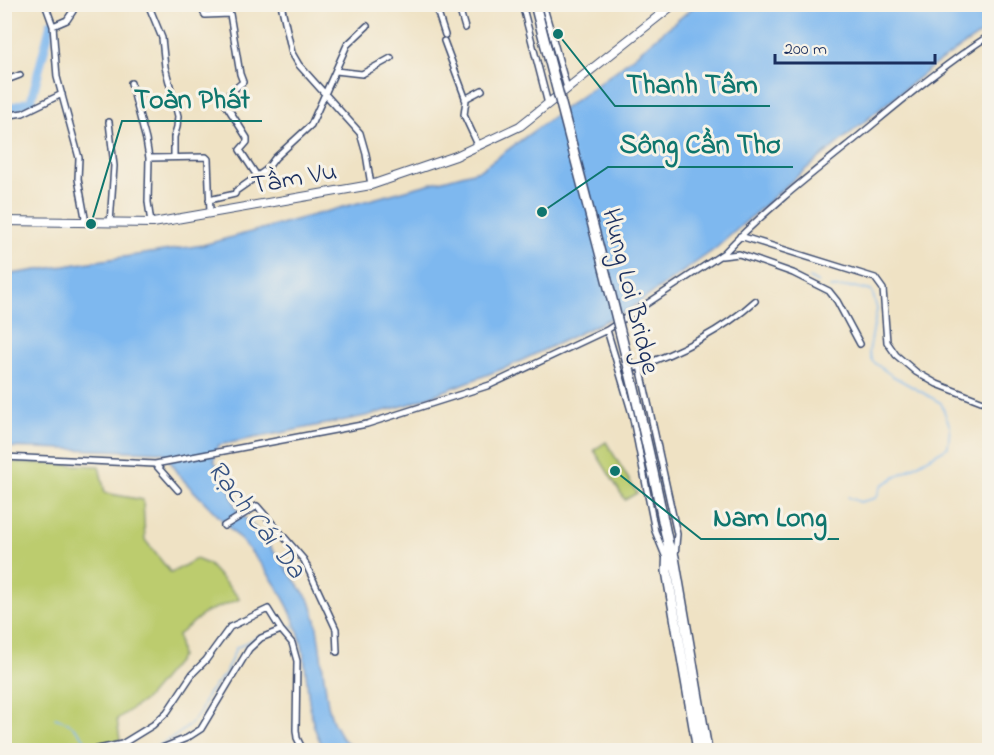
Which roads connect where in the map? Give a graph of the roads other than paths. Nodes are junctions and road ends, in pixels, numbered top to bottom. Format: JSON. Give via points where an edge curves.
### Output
{"nodes":[{"id":1,"x":45,"y":4,"type":"edge"},
{"id":2,"x":148,"y":4,"type":"edge"},
{"id":3,"x":200,"y":4,"type":"edge"},
{"id":4,"x":281,"y":4,"type":"edge"},
{"id":5,"x":458,"y":4,"type":"edge"},
{"id":6,"x":522,"y":4,"type":"edge"},
{"id":7,"x":535,"y":4,"type":"edge"},
{"id":8,"x":543,"y":4,"type":"edge"},
{"id":9,"x":674,"y":4,"type":"edge"},
{"id":10,"x":436,"y":7,"type":"dead end"},
{"id":11,"x":73,"y":11,"type":"dead end"},
{"id":12,"x":53,"y":26,"type":"junction"},
{"id":13,"x":367,"y":26,"type":"dead end"},
{"id":14,"x":465,"y":27,"type":"dead end"},
{"id":15,"x":990,"y":35,"type":"edge"},
{"id":16,"x":391,"y":58,"type":"dead end"},
{"id":17,"x":336,"y":71,"type":"junction"},
{"id":18,"x":20,"y":75,"type":"dead end"},
{"id":19,"x":4,"y":81,"type":"edge"},
{"id":20,"x":130,"y":83,"type":"dead end"},
{"id":21,"x":567,"y":88,"type":"junction"},
{"id":22,"x":482,"y":90,"type":"dead end"},
{"id":23,"x":62,"y":94,"type":"junction"},
{"id":24,"x":324,"y":95,"type":"junction"},
{"id":25,"x":465,"y":99,"type":"junction"},
{"id":26,"x":548,"y":104,"type":"junction"},
{"id":27,"x":4,"y":116,"type":"edge"},
{"id":28,"x":109,"y":122,"type":"dead end"},
{"id":29,"x":478,"y":145,"type":"junction"},
{"id":30,"x":150,"y":158,"type":"junction"},
{"id":31,"x":174,"y":158,"type":"junction"},
{"id":32,"x":257,"y":176,"type":"junction"},
{"id":33,"x":371,"y":185,"type":"junction"},
{"id":34,"x":209,"y":200,"type":"junction"},
{"id":35,"x":210,"y":213,"type":"junction"},
{"id":36,"x":4,"y":221,"type":"edge"},
{"id":37,"x":86,"y":223,"type":"junction"},
{"id":38,"x":110,"y":223,"type":"junction"},
{"id":39,"x":151,"y":223,"type":"junction"},
{"id":40,"x":738,"y":238,"type":"junction"},
{"id":41,"x":717,"y":257,"type":"junction"},
{"id":42,"x":755,"y":301,"type":"dead end"},
{"id":43,"x":607,"y":330,"type":"junction"},
{"id":44,"x":860,"y":344,"type":"dead end"},
{"id":45,"x":640,"y":366,"type":"junction"},
{"id":46,"x":620,"y":373,"type":"junction"},
{"id":47,"x":981,"y":401,"type":"dead end"},
{"id":48,"x":4,"y":457,"type":"edge"},
{"id":49,"x":155,"y":464,"type":"junction"},
{"id":50,"x":178,"y":490,"type":"dead end"},
{"id":51,"x":224,"y":526,"type":"dead end"},
{"id":52,"x":670,"y":559,"type":"junction"},
{"id":53,"x":281,"y":630,"type":"junction"},
{"id":54,"x":684,"y":647,"type":"junction"},
{"id":55,"x":337,"y":652,"type":"dead end"},
{"id":56,"x":93,"y":750,"type":"edge"},
{"id":57,"x":157,"y":750,"type":"edge"},
{"id":58,"x":303,"y":750,"type":"edge"},
{"id":59,"x":698,"y":750,"type":"edge"},
{"id":60,"x":707,"y":750,"type":"edge"}],
"edges":[{"from":1,"to":12,"type":"street"},
{"from":2,"to":31,"type":"street","via":[[162,38],[178,116]]},
{"from":3,"to":32,"type":"street","via":[[205,15],[230,14],[243,82],[224,100],[247,138],[240,150]]},
{"from":4,"to":24,"type":"street","via":[[292,53]]},
{"from":5,"to":14,"type":"street"},
{"from":6,"to":26,"type":"street"},
{"from":7,"to":52,"type":"highway","name":"Hung Loi Bridge","bridge":true,"via":[[625,351]]},
{"from":8,"to":21,"type":"street"},
{"from":9,"to":21,"type":"street","name":"Tầm Vu"},
{"from":10,"to":25,"type":"street"},
{"from":11,"to":12,"type":"street","via":[[67,20]]},
{"from":12,"to":23,"type":"street"},
{"from":13,"to":17,"type":"street","via":[[347,45]]},
{"from":15,"to":40,"type":"street","via":[[808,176]]},
{"from":16,"to":17,"type":"street","via":[[362,74]]},
{"from":17,"to":24,"type":"street"},
{"from":18,"to":19,"type":"street"},
{"from":20,"to":30,"type":"street"},
{"from":21,"to":26,"type":"street","name":"Tầm Vu"},
{"from":22,"to":25,"type":"street"},
{"from":23,"to":27,"type":"street","via":[[23,113]]},
{"from":23,"to":37,"type":"street","via":[[79,158],[78,179]]},
{"from":24,"to":32,"type":"street","via":[[311,124]]},
{"from":24,"to":33,"type":"street","via":[[360,133]]},
{"from":25,"to":29,"type":"street","via":[[464,115]]},
{"from":26,"to":29,"type":"street","name":"Tầm Vu","via":[[520,126]]},
{"from":28,"to":38,"type":"street","via":[[114,166]]},
{"from":29,"to":33,"type":"street","name":"Tầm Vu"},
{"from":30,"to":31,"type":"street"},
{"from":30,"to":39,"type":"street"},
{"from":31,"to":34,"type":"street","via":[[208,159]]},
{"from":32,"to":34,"type":"street","via":[[235,194]]},
{"from":33,"to":35,"type":"street","name":"Tầm Vu"},
{"from":34,"to":35,"type":"street"},
{"from":35,"to":39,"type":"street","name":"Tầm Vu"},
{"from":36,"to":37,"type":"street","name":"Tầm Vu"},
{"from":37,"to":38,"type":"street","name":"Tầm Vu"},
{"from":38,"to":39,"type":"street","name":"Tầm Vu"},
{"from":40,"to":41,"type":"street"},
{"from":40,"to":47,"type":"street","via":[[875,278],[883,289],[886,342],[896,355],[937,384]]},
{"from":41,"to":43,"type":"street"},
{"from":41,"to":44,"type":"street","via":[[739,254],[829,291]]},
{"from":42,"to":45,"type":"street","via":[[723,327]]},
{"from":43,"to":46,"type":"street"},
{"from":43,"to":49,"type":"street","via":[[490,385],[367,424]]},
{"from":45,"to":46,"type":"street"},
{"from":45,"to":52,"type":"street","via":[[677,534]]},
{"from":46,"to":52,"type":"street","via":[[655,531]]},
{"from":48,"to":49,"type":"street"},
{"from":49,"to":50,"type":"street"},
{"from":51,"to":55,"type":"street","via":[[257,506],[304,560],[337,630]]},
{"from":52,"to":54,"type":"highway","name":"Hung Loi Bridge"},
{"from":53,"to":56,"type":"street","via":[[268,609],[230,627],[163,716],[122,744]]},
{"from":53,"to":57,"type":"street","via":[[261,638],[249,649],[201,729]]},
{"from":53,"to":58,"type":"street","via":[[295,650],[296,730]]},
{"from":54,"to":59,"type":"highway"},
{"from":54,"to":60,"type":"highway"}]}
